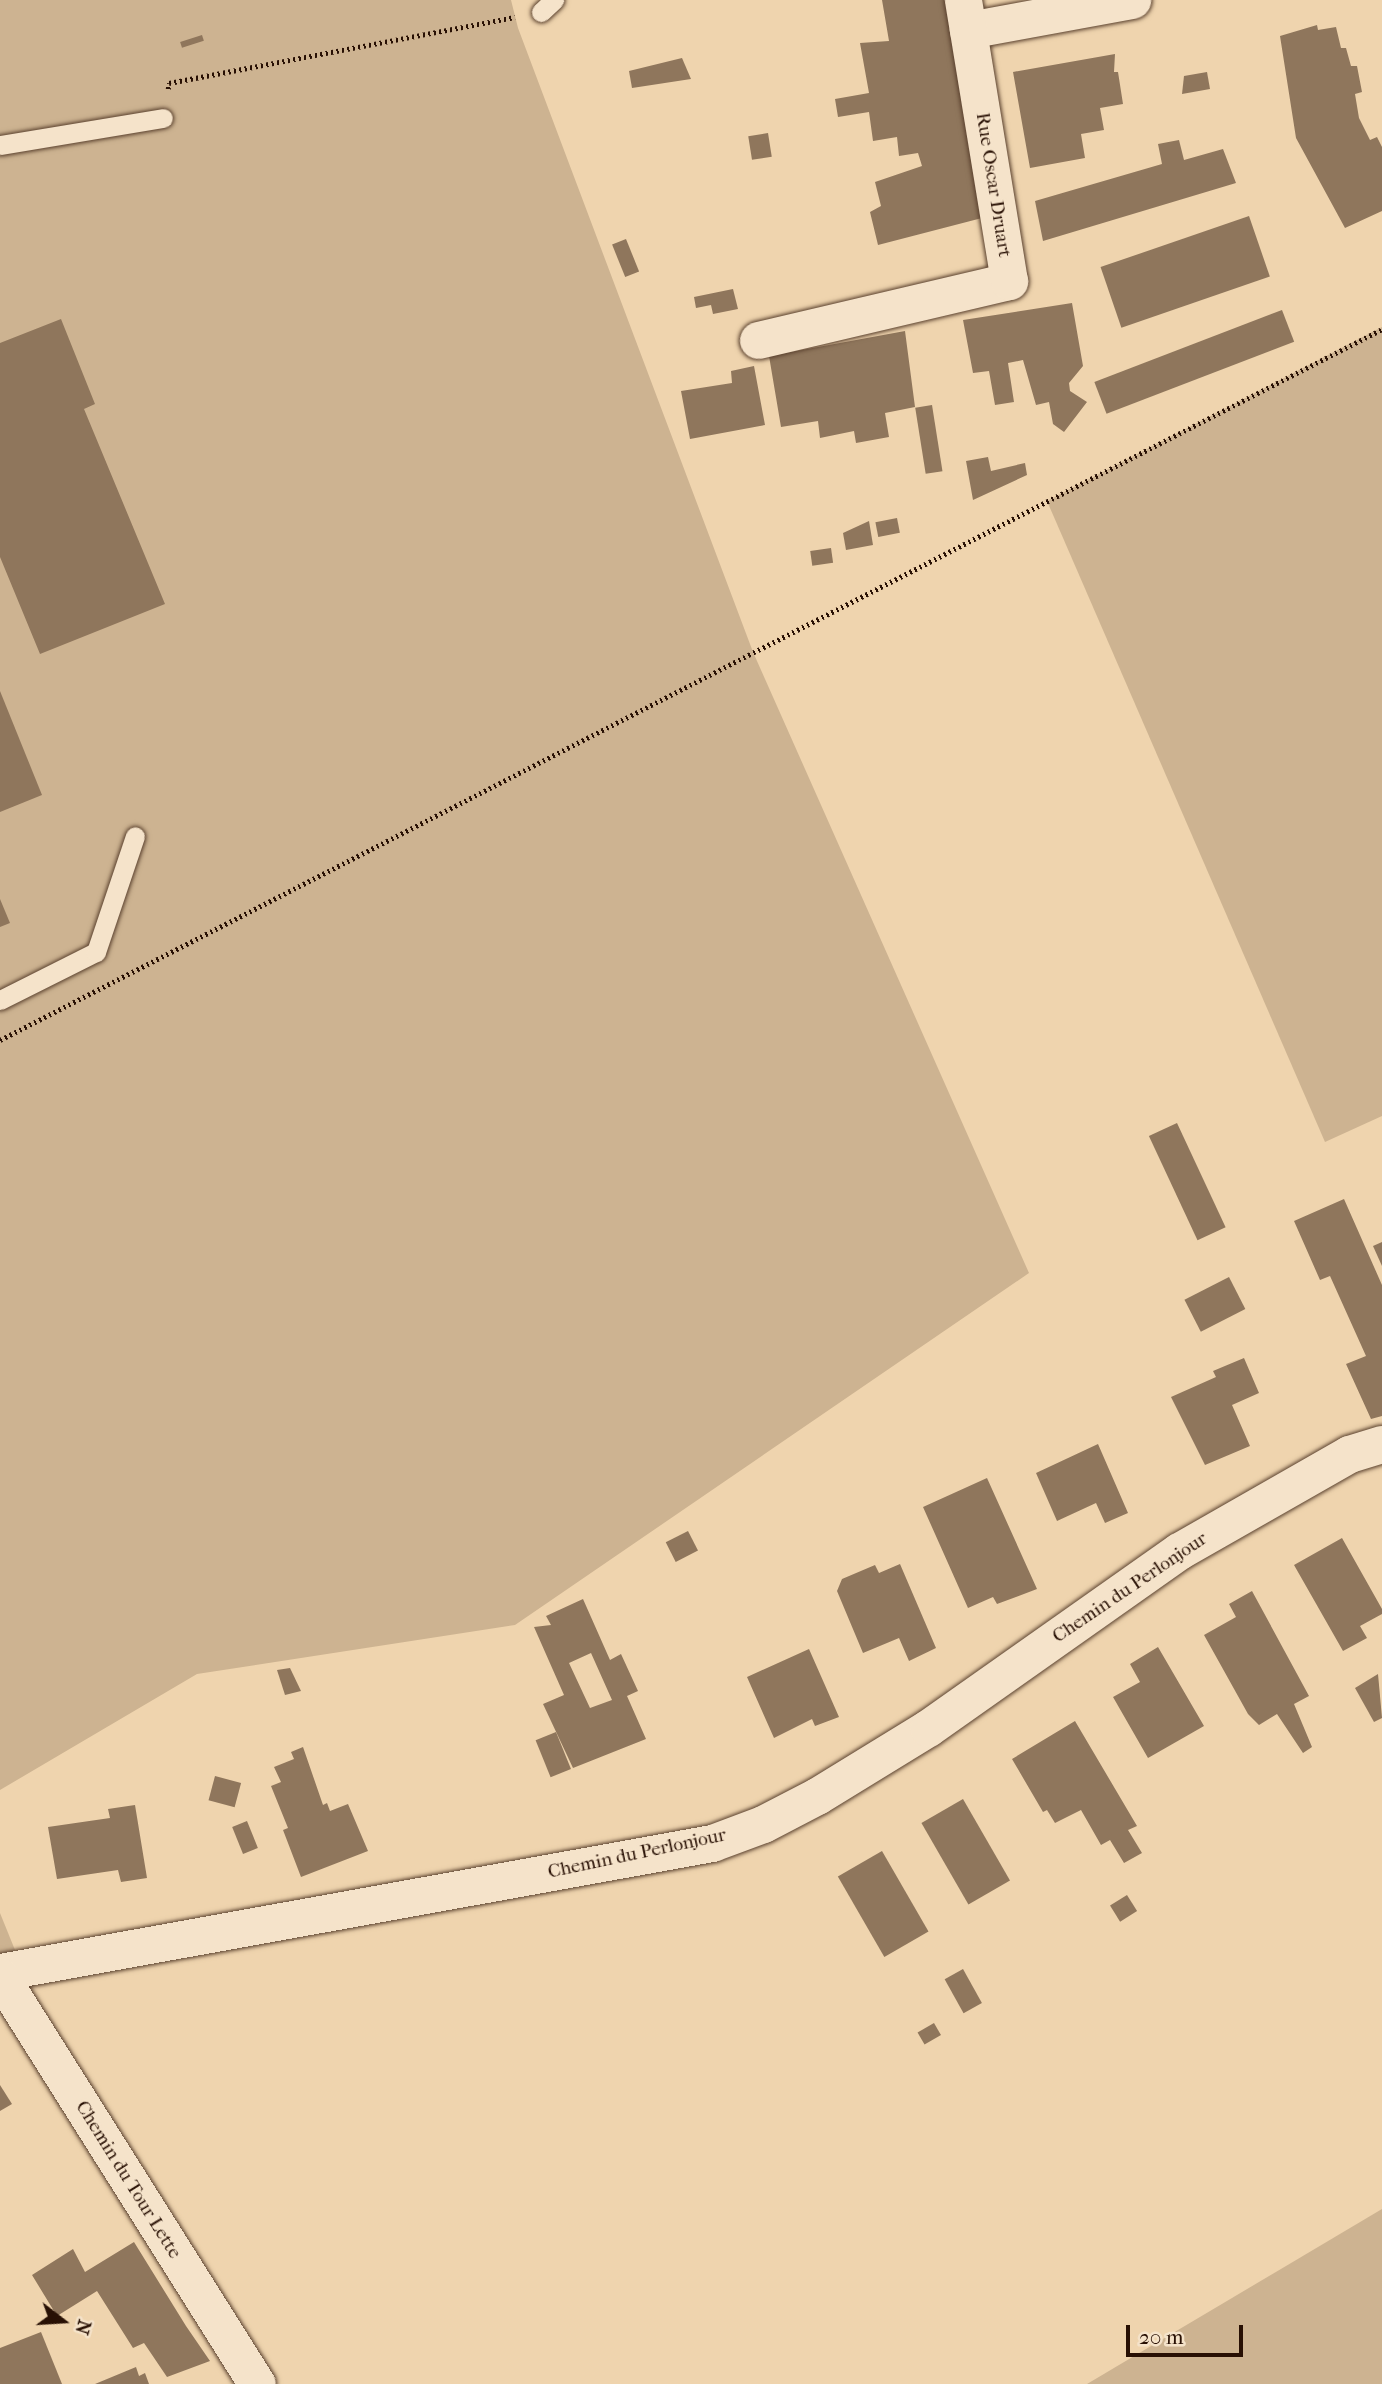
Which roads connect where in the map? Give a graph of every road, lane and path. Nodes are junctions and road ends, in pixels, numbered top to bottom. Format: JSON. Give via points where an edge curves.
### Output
{"nodes":[{"id":1,"x":1132,"y":0,"type":"edge"},
{"id":2,"x":547,"y":6,"type":"edge"},
{"id":3,"x":965,"y":15,"type":"edge"},
{"id":4,"x":163,"y":118,"type":"joint"},
{"id":5,"x":0,"y":145,"type":"edge"},
{"id":6,"x":1382,"y":329,"type":"edge"},
{"id":7,"x":758,"y":340,"type":"dead end"},
{"id":8,"x":135,"y":836,"type":"dead end"},
{"id":9,"x":0,"y":1000,"type":"edge"},
{"id":10,"x":0,"y":1040,"type":"edge"},
{"id":11,"x":1382,"y":1444,"type":"edge"},
{"id":12,"x":0,"y":1974,"type":"edge"},
{"id":13,"x":257,"y":2384,"type":"edge"}],
"edges":[{"from":1,"to":3,"type":"street"},
{"from":2,"to":4,"type":"path","via":[[169,83]]},
{"from":3,"to":7,"type":"street","name":"Rue Oscar Druart","via":[[1009,281]]},
{"from":4,"to":5,"type":"lane"},
{"from":6,"to":10,"type":"path"},
{"from":8,"to":9,"type":"lane","via":[[96,952]]},
{"from":11,"to":12,"type":"street","name":"Chemin du Perlonjour","via":[[1349,1454],[1179,1551],[928,1728],[817,1796],[750,1829],[712,1843]]},
{"from":12,"to":13,"type":"street","name":"Chemin du Tour Lette"}]}
